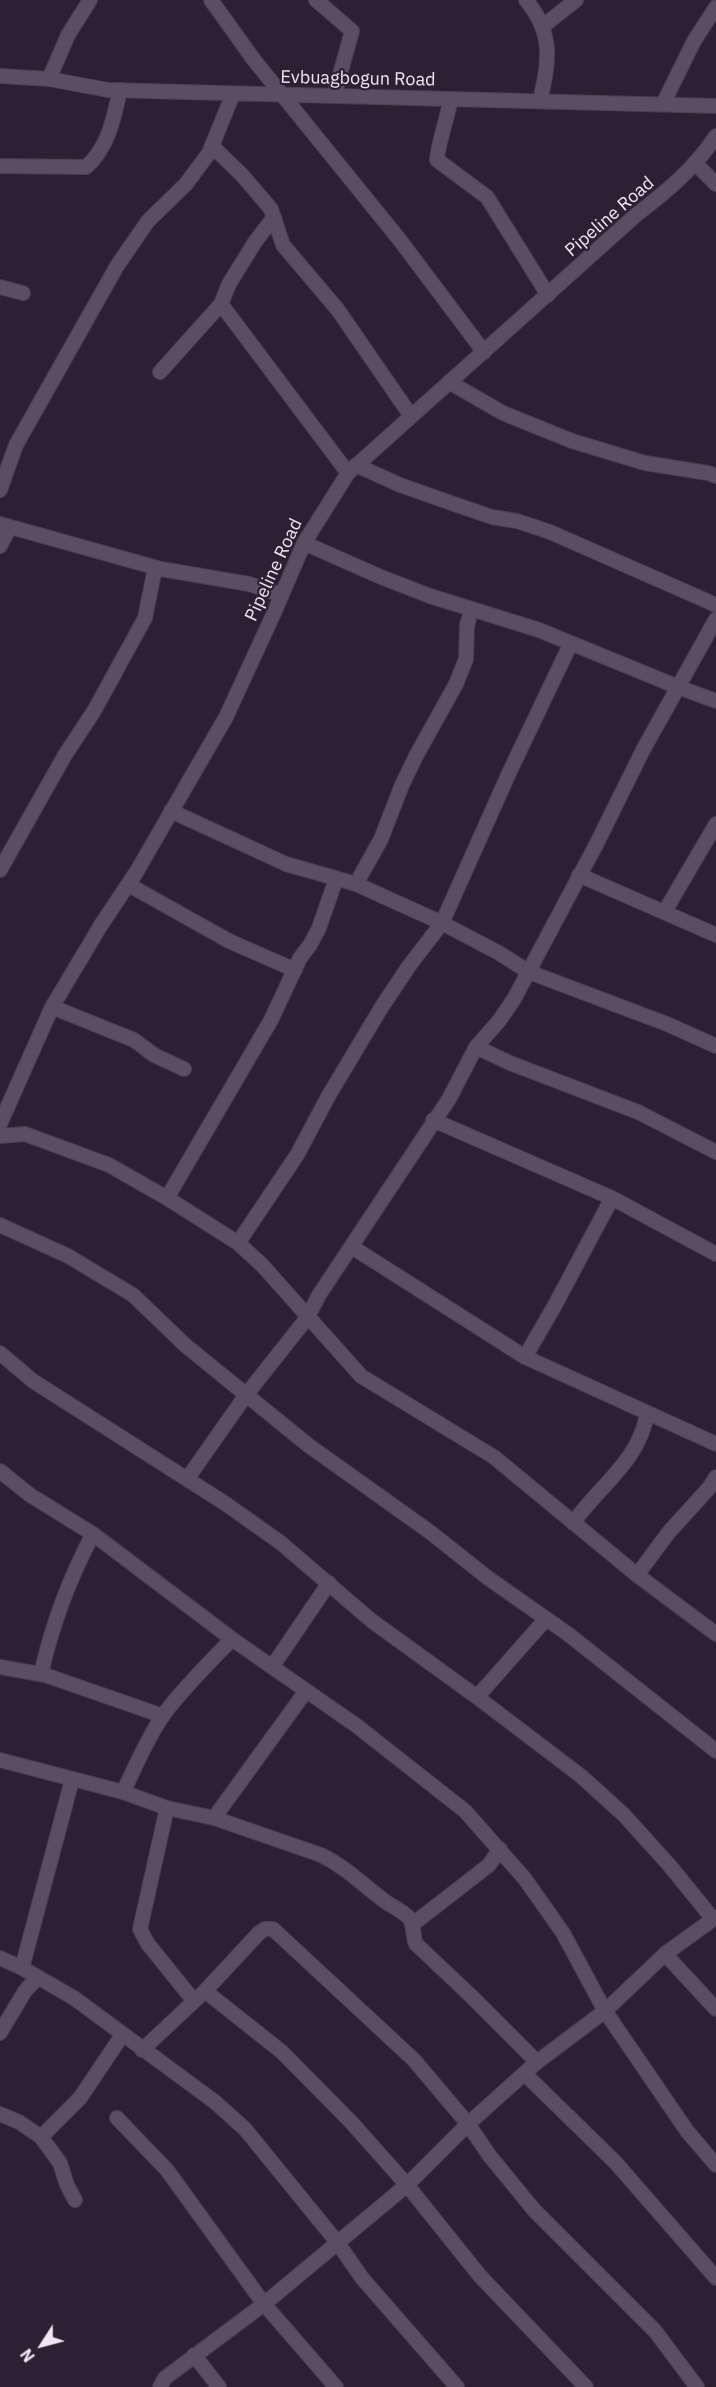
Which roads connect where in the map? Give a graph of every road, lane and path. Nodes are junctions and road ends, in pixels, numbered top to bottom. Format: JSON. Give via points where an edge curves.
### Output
{"nodes":[{"id":1,"x":90,"y":0,"type":"edge"},
{"id":2,"x":211,"y":0,"type":"edge"},
{"id":3,"x":316,"y":0,"type":"edge"},
{"id":4,"x":526,"y":0,"type":"edge"},
{"id":5,"x":576,"y":0,"type":"edge"},
{"id":6,"x":716,"y":7,"type":"edge"},
{"id":7,"x":542,"y":27,"type":"junction"},
{"id":8,"x":0,"y":76,"type":"edge"},
{"id":9,"x":49,"y":79,"type":"junction"},
{"id":10,"x":120,"y":90,"type":"junction"},
{"id":11,"x":233,"y":93,"type":"junction"},
{"id":12,"x":283,"y":95,"type":"junction"},
{"id":13,"x":334,"y":96,"type":"junction"},
{"id":14,"x":451,"y":99,"type":"junction"},
{"id":15,"x":540,"y":101,"type":"junction"},
{"id":16,"x":663,"y":104,"type":"junction"},
{"id":17,"x":716,"y":106,"type":"edge"},
{"id":18,"x":716,"y":136,"type":"edge"},
{"id":19,"x":212,"y":146,"type":"junction"},
{"id":20,"x":696,"y":164,"type":"junction"},
{"id":21,"x":0,"y":166,"type":"edge"},
{"id":22,"x":716,"y":184,"type":"edge"},
{"id":23,"x":274,"y":217,"type":"junction"},
{"id":24,"x":261,"y":234,"type":"junction"},
{"id":25,"x":279,"y":237,"type":"junction"},
{"id":26,"x":0,"y":288,"type":"edge"},
{"id":27,"x":23,"y":293,"type":"dead end"},
{"id":28,"x":548,"y":295,"type":"junction"},
{"id":29,"x":221,"y":304,"type":"junction"},
{"id":30,"x":484,"y":352,"type":"junction"},
{"id":31,"x":160,"y":372,"type":"dead end"},
{"id":32,"x":449,"y":382,"type":"junction"},
{"id":33,"x":411,"y":416,"type":"junction"},
{"id":34,"x":352,"y":469,"type":"junction"},
{"id":35,"x":716,"y":476,"type":"edge"},
{"id":36,"x":0,"y":490,"type":"edge"},
{"id":37,"x":5,"y":526,"type":"edge"},
{"id":38,"x":304,"y":543,"type":"junction"},
{"id":39,"x":0,"y":546,"type":"edge"},
{"id":40,"x":155,"y":568,"type":"junction"},
{"id":41,"x":282,"y":595,"type":"junction"},
{"id":42,"x":716,"y":605,"type":"edge"},
{"id":43,"x":472,"y":609,"type":"junction"},
{"id":44,"x":716,"y":619,"type":"edge"},
{"id":45,"x":571,"y":644,"type":"junction"},
{"id":46,"x":678,"y":687,"type":"junction"},
{"id":47,"x":716,"y":701,"type":"edge"},
{"id":48,"x":171,"y":811,"type":"junction"},
{"id":49,"x":716,"y":824,"type":"edge"},
{"id":50,"x":0,"y":870,"type":"edge"},
{"id":51,"x":579,"y":875,"type":"junction"},
{"id":52,"x":336,"y":879,"type":"junction"},
{"id":53,"x":356,"y":884,"type":"junction"},
{"id":54,"x":129,"y":885,"type":"junction"},
{"id":55,"x":665,"y":911,"type":"junction"},
{"id":56,"x":442,"y":923,"type":"junction"},
{"id":57,"x":716,"y":935,"type":"edge"},
{"id":58,"x":295,"y":970,"type":"junction"},
{"id":59,"x":528,"y":972,"type":"junction"},
{"id":60,"x":52,"y":1007,"type":"junction"},
{"id":61,"x":716,"y":1046,"type":"edge"},
{"id":62,"x":476,"y":1047,"type":"junction"},
{"id":63,"x":184,"y":1068,"type":"dead end"},
{"id":64,"x":433,"y":1120,"type":"junction"},
{"id":65,"x":0,"y":1124,"type":"edge"},
{"id":66,"x":0,"y":1136,"type":"edge"},
{"id":67,"x":716,"y":1152,"type":"edge"},
{"id":68,"x":167,"y":1198,"type":"junction"},
{"id":69,"x":612,"y":1198,"type":"junction"},
{"id":70,"x":0,"y":1225,"type":"edge"},
{"id":71,"x":237,"y":1243,"type":"junction"},
{"id":72,"x":352,"y":1247,"type":"junction"},
{"id":73,"x":716,"y":1254,"type":"edge"},
{"id":74,"x":307,"y":1317,"type":"junction"},
{"id":75,"x":0,"y":1353,"type":"edge"},
{"id":76,"x":525,"y":1356,"type":"junction"},
{"id":77,"x":246,"y":1395,"type":"junction"},
{"id":78,"x":647,"y":1414,"type":"junction"},
{"id":79,"x":716,"y":1444,"type":"edge"},
{"id":80,"x":0,"y":1472,"type":"edge"},
{"id":81,"x":716,"y":1477,"type":"edge"},
{"id":82,"x":187,"y":1479,"type":"junction"},
{"id":83,"x":573,"y":1523,"type":"junction"},
{"id":84,"x":93,"y":1534,"type":"junction"},
{"id":85,"x":637,"y":1575,"type":"junction"},
{"id":86,"x":329,"y":1583,"type":"junction"},
{"id":87,"x":546,"y":1619,"type":"junction"},
{"id":88,"x":716,"y":1634,"type":"edge"},
{"id":89,"x":232,"y":1639,"type":"junction"},
{"id":90,"x":0,"y":1667,"type":"edge"},
{"id":91,"x":272,"y":1667,"type":"junction"},
{"id":92,"x":40,"y":1674,"type":"junction"},
{"id":93,"x":306,"y":1691,"type":"junction"},
{"id":94,"x":477,"y":1696,"type":"junction"},
{"id":95,"x":163,"y":1716,"type":"junction"},
{"id":96,"x":716,"y":1751,"type":"edge"},
{"id":97,"x":0,"y":1760,"type":"edge"},
{"id":98,"x":72,"y":1780,"type":"junction"},
{"id":99,"x":123,"y":1792,"type":"junction"},
{"id":100,"x":167,"y":1808,"type":"junction"},
{"id":101,"x":214,"y":1818,"type":"junction"},
{"id":102,"x":500,"y":1849,"type":"junction"},
{"id":103,"x":715,"y":1918,"type":"edge"},
{"id":104,"x":413,"y":1924,"type":"junction"},
{"id":105,"x":665,"y":1954,"type":"junction"},
{"id":106,"x":0,"y":1958,"type":"edge"},
{"id":107,"x":22,"y":1968,"type":"junction"},
{"id":108,"x":37,"y":1978,"type":"junction"},
{"id":109,"x":205,"y":1990,"type":"junction"},
{"id":110,"x":194,"y":2001,"type":"junction"},
{"id":111,"x":716,"y":2008,"type":"edge"},
{"id":112,"x":605,"y":2011,"type":"junction"},
{"id":113,"x":0,"y":2032,"type":"edge"},
{"id":114,"x":123,"y":2034,"type":"junction"},
{"id":115,"x":142,"y":2050,"type":"junction"},
{"id":116,"x":537,"y":2062,"type":"junction"},
{"id":117,"x":525,"y":2074,"type":"junction"},
{"id":118,"x":0,"y":2114,"type":"edge"},
{"id":119,"x":117,"y":2118,"type":"dead end"},
{"id":120,"x":468,"y":2124,"type":"junction"},
{"id":121,"x":41,"y":2137,"type":"junction"},
{"id":122,"x":716,"y":2165,"type":"edge"},
{"id":123,"x":407,"y":2185,"type":"junction"},
{"id":124,"x":75,"y":2200,"type":"dead end"},
{"id":125,"x":337,"y":2242,"type":"junction"},
{"id":126,"x":716,"y":2278,"type":"edge"},
{"id":127,"x":264,"y":2304,"type":"junction"},
{"id":128,"x":194,"y":2355,"type":"junction"},
{"id":129,"x":160,"y":2387,"type":"edge"},
{"id":130,"x":219,"y":2387,"type":"edge"},
{"id":131,"x":336,"y":2387,"type":"edge"},
{"id":132,"x":457,"y":2387,"type":"edge"},
{"id":133,"x":586,"y":2387,"type":"edge"},
{"id":134,"x":697,"y":2387,"type":"edge"}],
"edges":[{"from":1,"to":9,"type":"street","via":[[68,35]]},
{"from":2,"to":12,"type":"street"},
{"from":3,"to":13,"type":"street","via":[[352,31]]},
{"from":4,"to":7,"type":"street"},
{"from":5,"to":7,"type":"street"},
{"from":6,"to":16,"type":"street","via":[[694,41]]},
{"from":7,"to":15,"type":"street","via":[[548,66]]},
{"from":8,"to":9,"type":"street","name":"Evbuagbogun Road"},
{"from":9,"to":10,"type":"street","name":"Evbuagbogun Road"},
{"from":10,"to":11,"type":"street","name":"Evbuagbogun Road"},
{"from":10,"to":21,"type":"street","via":[[113,122],[100,151],[86,168]]},
{"from":11,"to":12,"type":"street","name":"Evbuagbogun Road"},
{"from":11,"to":19,"type":"street"},
{"from":12,"to":13,"type":"street","name":"Evbuagbogun Road"},
{"from":12,"to":30,"type":"street"},
{"from":13,"to":14,"type":"street","name":"Evbuagbogun Road"},
{"from":14,"to":15,"type":"street","name":"Evbuagbogun Road"},
{"from":14,"to":28,"type":"street","via":[[437,160],[487,197]]},
{"from":15,"to":16,"type":"street","name":"Evbuagbogun Road"},
{"from":16,"to":17,"type":"street","name":"Evbuagbogun Road"},
{"from":18,"to":20,"type":"street","name":"Pipeline Road"},
{"from":19,"to":23,"type":"street","via":[[257,192]]},
{"from":19,"to":36,"type":"street","via":[[186,184],[148,221],[117,266],[16,445]]},
{"from":20,"to":22,"type":"street"},
{"from":20,"to":28,"type":"street","name":"Pipeline Road"},
{"from":23,"to":24,"type":"street"},
{"from":23,"to":25,"type":"street"},
{"from":24,"to":25,"type":"street"},
{"from":24,"to":29,"type":"street"},
{"from":25,"to":33,"type":"street","via":[[338,310]]},
{"from":26,"to":27,"type":"street"},
{"from":28,"to":30,"type":"street","name":"Pipeline Road"},
{"from":29,"to":31,"type":"street"},
{"from":29,"to":34,"type":"street"},
{"from":30,"to":32,"type":"street","name":"Pipeline Road"},
{"from":32,"to":33,"type":"street","name":"Pipeline Road"},
{"from":32,"to":35,"type":"street","via":[[503,413],[572,441],[645,463]]},
{"from":33,"to":34,"type":"street","name":"Pipeline Road"},
{"from":34,"to":38,"type":"street","name":"Pipeline Road"},
{"from":34,"to":42,"type":"street","via":[[492,517],[550,532]]},
{"from":37,"to":39,"type":"street"},
{"from":37,"to":40,"type":"street"},
{"from":38,"to":41,"type":"street","name":"Pipeline Road"},
{"from":38,"to":43,"type":"street","via":[[381,577]]},
{"from":40,"to":41,"type":"street"},
{"from":40,"to":50,"type":"street","via":[[145,618]]},
{"from":41,"to":48,"type":"street","name":"Pipeline Road","via":[[226,717]]},
{"from":43,"to":45,"type":"street"},
{"from":43,"to":53,"type":"street","via":[[467,625],[466,659],[456,684],[416,756],[381,839]]},
{"from":44,"to":46,"type":"street"},
{"from":45,"to":46,"type":"street"},
{"from":45,"to":56,"type":"street"},
{"from":46,"to":47,"type":"street"},
{"from":46,"to":51,"type":"street"},
{"from":48,"to":52,"type":"street","via":[[286,864]]},
{"from":48,"to":54,"type":"street","name":"Pipeline Road"},
{"from":49,"to":55,"type":"street"},
{"from":51,"to":55,"type":"street"},
{"from":51,"to":59,"type":"street"},
{"from":52,"to":53,"type":"street"},
{"from":52,"to":58,"type":"street","via":[[319,928]]},
{"from":53,"to":56,"type":"street"},
{"from":54,"to":58,"type":"street","via":[[229,941]]},
{"from":54,"to":60,"type":"street","name":"Pipeline Road"},
{"from":55,"to":57,"type":"street"},
{"from":56,"to":59,"type":"street"},
{"from":56,"to":71,"type":"street","via":[[381,1008],[297,1155]]},
{"from":58,"to":68,"type":"street","via":[[253,1054]]},
{"from":59,"to":61,"type":"street"},
{"from":59,"to":62,"type":"street","via":[[499,1021]]},
{"from":60,"to":63,"type":"street","via":[[134,1040],[154,1055]]},
{"from":60,"to":65,"type":"street","name":"Pipeline Road"},
{"from":62,"to":64,"type":"street","via":[[449,1099]]},
{"from":62,"to":67,"type":"street","via":[[638,1112]]},
{"from":64,"to":69,"type":"street"},
{"from":64,"to":72,"type":"street"},
{"from":66,"to":68,"type":"street","via":[[25,1134],[109,1166]]},
{"from":68,"to":71,"type":"street"},
{"from":69,"to":73,"type":"street"},
{"from":69,"to":76,"type":"street"},
{"from":70,"to":77,"type":"street","via":[[68,1256],[133,1295]]},
{"from":71,"to":74,"type":"street","via":[[262,1265]]},
{"from":72,"to":74,"type":"street"},
{"from":72,"to":76,"type":"street"},
{"from":74,"to":77,"type":"street"},
{"from":74,"to":83,"type":"street","via":[[361,1376],[494,1457]]},
{"from":75,"to":82,"type":"street","via":[[33,1381]]},
{"from":76,"to":78,"type":"street"},
{"from":77,"to":82,"type":"street"},
{"from":77,"to":87,"type":"street"},
{"from":78,"to":79,"type":"street"},
{"from":78,"to":83,"type":"street","via":[[634,1452]]},
{"from":80,"to":84,"type":"street"},
{"from":81,"to":85,"type":"street"},
{"from":82,"to":86,"type":"street","via":[[281,1543]]},
{"from":83,"to":85,"type":"street"},
{"from":84,"to":89,"type":"street"},
{"from":84,"to":92,"type":"street","via":[[76,1565],[50,1634]]},
{"from":85,"to":88,"type":"street"},
{"from":86,"to":91,"type":"street"},
{"from":86,"to":94,"type":"street","via":[[372,1621]]},
{"from":87,"to":94,"type":"street"},
{"from":87,"to":96,"type":"street"},
{"from":89,"to":91,"type":"street"},
{"from":89,"to":95,"type":"street"},
{"from":90,"to":92,"type":"street"},
{"from":91,"to":93,"type":"street"},
{"from":92,"to":95,"type":"street"},
{"from":93,"to":101,"type":"street"},
{"from":93,"to":102,"type":"street","via":[[465,1811]]},
{"from":94,"to":103,"type":"street","via":[[581,1776],[624,1815]]},
{"from":95,"to":99,"type":"street"},
{"from":97,"to":98,"type":"street"},
{"from":98,"to":99,"type":"street"},
{"from":98,"to":107,"type":"street"},
{"from":99,"to":100,"type":"street"},
{"from":100,"to":101,"type":"street"},
{"from":100,"to":110,"type":"street","via":[[140,1929]]},
{"from":101,"to":104,"type":"street","via":[[338,1863]]},
{"from":102,"to":104,"type":"street","via":[[489,1865]]},
{"from":102,"to":112,"type":"street","via":[[563,1933]]},
{"from":103,"to":105,"type":"street"},
{"from":104,"to":116,"type":"street","via":[[416,1944]]},
{"from":105,"to":111,"type":"street"},
{"from":105,"to":112,"type":"street"},
{"from":106,"to":107,"type":"street"},
{"from":107,"to":108,"type":"street"},
{"from":108,"to":113,"type":"street"},
{"from":108,"to":114,"type":"street","via":[[74,1998]]},
{"from":109,"to":110,"type":"street"},
{"from":109,"to":120,"type":"street","via":[[259,1933],[273,1929],[414,2060]]},
{"from":109,"to":123,"type":"street","via":[[292,2061]]},
{"from":110,"to":115,"type":"street"},
{"from":112,"to":116,"type":"street"},
{"from":112,"to":122,"type":"street","via":[[687,2131]]},
{"from":114,"to":115,"type":"street"},
{"from":114,"to":121,"type":"street","via":[[80,2098]]},
{"from":115,"to":125,"type":"street","via":[[245,2128]]},
{"from":116,"to":117,"type":"street"},
{"from":117,"to":120,"type":"street"},
{"from":117,"to":126,"type":"street","via":[[616,2163]]},
{"from":118,"to":121,"type":"street"},
{"from":119,"to":127,"type":"street","via":[[167,2170]]},
{"from":120,"to":123,"type":"street"},
{"from":120,"to":134,"type":"street","via":[[534,2210],[655,2331]]},
{"from":121,"to":124,"type":"street","via":[[60,2163]]},
{"from":123,"to":125,"type":"street"},
{"from":123,"to":133,"type":"street","via":[[480,2276]]},
{"from":125,"to":127,"type":"street"},
{"from":125,"to":132,"type":"street","via":[[362,2278]]},
{"from":127,"to":128,"type":"street"},
{"from":127,"to":131,"type":"street"},
{"from":128,"to":129,"type":"street","via":[[165,2378]]},
{"from":128,"to":130,"type":"street"}]}
